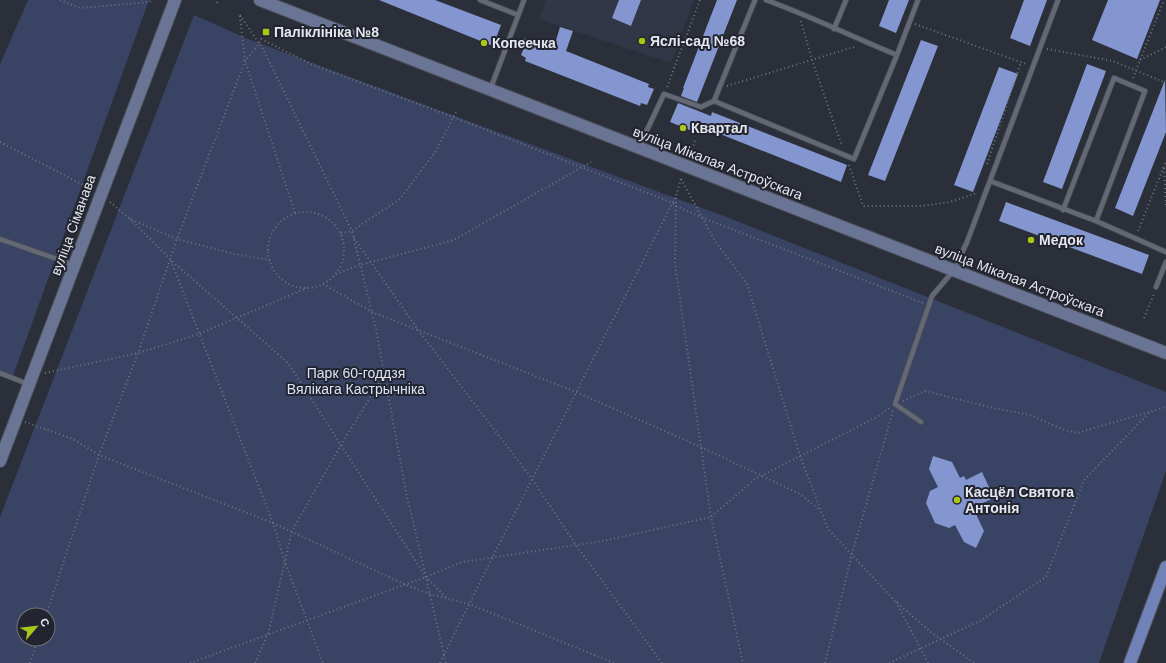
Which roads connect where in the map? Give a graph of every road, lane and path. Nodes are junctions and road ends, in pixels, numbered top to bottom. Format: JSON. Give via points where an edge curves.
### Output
{"nodes":[{"id":1,"x":60,"y":0,"type":"edge"},
{"id":2,"x":151,"y":0,"type":"edge"},
{"id":3,"x":175,"y":0,"type":"edge"},
{"id":4,"x":260,"y":0,"type":"edge"},
{"id":5,"x":480,"y":0,"type":"edge"},
{"id":6,"x":524,"y":0,"type":"edge"},
{"id":7,"x":700,"y":0,"type":"edge"},
{"id":8,"x":754,"y":0,"type":"edge"},
{"id":9,"x":766,"y":0,"type":"edge"},
{"id":10,"x":846,"y":0,"type":"edge"},
{"id":11,"x":918,"y":0,"type":"edge"},
{"id":12,"x":1058,"y":0,"type":"edge"},
{"id":13,"x":1164,"y":0,"type":"edge"},
{"id":14,"x":798,"y":12,"type":"junction"},
{"id":15,"x":518,"y":15,"type":"junction"},
{"id":16,"x":910,"y":22,"type":"junction"},
{"id":17,"x":266,"y":28,"type":"dead end"},
{"id":18,"x":834,"y":29,"type":"junction"},
{"id":19,"x":261,"y":39,"type":"junction"},
{"id":20,"x":868,"y":42,"type":"junction"},
{"id":21,"x":259,"y":44,"type":"junction"},
{"id":22,"x":1166,"y":47,"type":"edge"},
{"id":23,"x":1040,"y":48,"type":"junction"},
{"id":24,"x":897,"y":55,"type":"junction"},
{"id":25,"x":812,"y":60,"type":"junction"},
{"id":26,"x":1140,"y":60,"type":"junction"},
{"id":27,"x":245,"y":61,"type":"junction"},
{"id":28,"x":1021,"y":62,"type":"junction"},
{"id":29,"x":1033,"y":66,"type":"junction"},
{"id":30,"x":1136,"y":70,"type":"junction"},
{"id":31,"x":1166,"y":83,"type":"edge"},
{"id":32,"x":1130,"y":85,"type":"junction"},
{"id":33,"x":719,"y":88,"type":"junction"},
{"id":34,"x":490,"y":90,"type":"junction"},
{"id":35,"x":664,"y":94,"type":"junction"},
{"id":36,"x":714,"y":101,"type":"junction"},
{"id":37,"x":457,"y":110,"type":"dead end"},
{"id":38,"x":453,"y":117,"type":"junction"},
{"id":39,"x":695,"y":140,"type":"dead end"},
{"id":40,"x":0,"y":142,"type":"edge"},
{"id":41,"x":639,"y":148,"type":"junction"},
{"id":42,"x":846,"y":155,"type":"junction"},
{"id":43,"x":689,"y":160,"type":"dead end"},
{"id":44,"x":1166,"y":161,"type":"edge"},
{"id":45,"x":591,"y":162,"type":"dead end"},
{"id":46,"x":987,"y":165,"type":"dead end"},
{"id":47,"x":581,"y":167,"type":"junction"},
{"id":48,"x":1164,"y":167,"type":"junction"},
{"id":49,"x":990,"y":181,"type":"junction"},
{"id":50,"x":980,"y":187,"type":"dead end"},
{"id":51,"x":101,"y":194,"type":"junction"},
{"id":52,"x":676,"y":196,"type":"junction"},
{"id":53,"x":673,"y":203,"type":"junction"},
{"id":54,"x":1166,"y":205,"type":"edge"},
{"id":55,"x":676,"y":206,"type":"junction"},
{"id":56,"x":1063,"y":210,"type":"junction"},
{"id":57,"x":295,"y":213,"type":"junction"},
{"id":58,"x":703,"y":218,"type":"junction"},
{"id":59,"x":130,"y":220,"type":"junction"},
{"id":60,"x":1096,"y":221,"type":"junction"},
{"id":61,"x":352,"y":232,"type":"junction"},
{"id":62,"x":341,"y":233,"type":"junction"},
{"id":63,"x":354,"y":238,"type":"junction"},
{"id":64,"x":1135,"y":238,"type":"junction"},
{"id":65,"x":0,"y":239,"type":"edge"},
{"id":66,"x":177,"y":240,"type":"junction"},
{"id":67,"x":1166,"y":252,"type":"edge"},
{"id":68,"x":171,"y":260,"type":"junction"},
{"id":69,"x":270,"y":260,"type":"junction"},
{"id":70,"x":370,"y":262,"type":"junction"},
{"id":71,"x":1166,"y":262,"type":"edge"},
{"id":72,"x":75,"y":265,"type":"junction"},
{"id":73,"x":360,"y":265,"type":"junction"},
{"id":74,"x":954,"y":270,"type":"junction"},
{"id":75,"x":336,"y":274,"type":"junction"},
{"id":76,"x":323,"y":284,"type":"junction"},
{"id":77,"x":1156,"y":287,"type":"joint"},
{"id":78,"x":307,"y":288,"type":"junction"},
{"id":79,"x":929,"y":305,"type":"junction"},
{"id":80,"x":372,"y":312,"type":"junction"},
{"id":81,"x":236,"y":318,"type":"junction"},
{"id":82,"x":1144,"y":318,"type":"dead end"},
{"id":83,"x":420,"y":331,"type":"junction"},
{"id":84,"x":199,"y":334,"type":"junction"},
{"id":85,"x":138,"y":353,"type":"junction"},
{"id":86,"x":1166,"y":354,"type":"edge"},
{"id":87,"x":0,"y":373,"type":"edge"},
{"id":88,"x":384,"y":375,"type":"junction"},
{"id":89,"x":31,"y":380,"type":"junction"},
{"id":90,"x":576,"y":392,"type":"junction"},
{"id":91,"x":895,"y":404,"type":"junction"},
{"id":92,"x":1166,"y":407,"type":"edge"},
{"id":93,"x":1150,"y":412,"type":"junction"},
{"id":94,"x":16,"y":419,"type":"junction"},
{"id":95,"x":921,"y":422,"type":"dead end"},
{"id":96,"x":341,"y":445,"type":"junction"},
{"id":97,"x":701,"y":448,"type":"junction"},
{"id":98,"x":99,"y":456,"type":"junction"},
{"id":99,"x":800,"y":456,"type":"junction"},
{"id":100,"x":0,"y":461,"type":"edge"},
{"id":101,"x":761,"y":476,"type":"junction"},
{"id":102,"x":532,"y":479,"type":"junction"},
{"id":103,"x":821,"y":511,"type":"junction"},
{"id":104,"x":711,"y":517,"type":"junction"},
{"id":105,"x":273,"y":523,"type":"junction"},
{"id":106,"x":292,"y":531,"type":"junction"},
{"id":107,"x":576,"y":545,"type":"junction"},
{"id":108,"x":852,"y":554,"type":"junction"},
{"id":109,"x":492,"y":558,"type":"junction"},
{"id":110,"x":285,"y":562,"type":"junction"},
{"id":111,"x":1166,"y":567,"type":"edge"},
{"id":112,"x":426,"y":577,"type":"junction"},
{"id":113,"x":404,"y":584,"type":"junction"},
{"id":114,"x":430,"y":594,"type":"junction"},
{"id":115,"x":447,"y":598,"type":"junction"},
{"id":116,"x":894,"y":600,"type":"junction"},
{"id":117,"x":469,"y":604,"type":"junction"},
{"id":118,"x":49,"y":607,"type":"edge"},
{"id":119,"x":306,"y":621,"type":"junction"},
{"id":120,"x":268,"y":634,"type":"junction"},
{"id":121,"x":941,"y":639,"type":"junction"},
{"id":122,"x":35,"y":647,"type":"edge"},
{"id":123,"x":920,"y":649,"type":"junction"},
{"id":124,"x":444,"y":654,"type":"junction"},
{"id":125,"x":30,"y":663,"type":"edge"},
{"id":126,"x":190,"y":663,"type":"edge"},
{"id":127,"x":256,"y":663,"type":"edge"},
{"id":128,"x":323,"y":663,"type":"edge"},
{"id":129,"x":440,"y":663,"type":"edge"},
{"id":130,"x":446,"y":663,"type":"edge"},
{"id":131,"x":614,"y":663,"type":"edge"},
{"id":132,"x":662,"y":663,"type":"edge"},
{"id":133,"x":743,"y":663,"type":"edge"},
{"id":134,"x":826,"y":663,"type":"edge"},
{"id":135,"x":889,"y":663,"type":"edge"},
{"id":136,"x":928,"y":663,"type":"edge"},
{"id":137,"x":974,"y":663,"type":"edge"},
{"id":138,"x":1130,"y":663,"type":"edge"}],
"edges":[{"from":1,"to":2,"type":"path","via":[[80,8]]},
{"from":3,"to":51,"type":"main road","name":"вуліца Сіманава"},
{"from":4,"to":34,"type":"main road","name":"вуліца Мікалая Астроўскага"},
{"from":5,"to":15,"type":"lane"},
{"from":6,"to":15,"type":"lane"},
{"from":7,"to":35,"type":"path"},
{"from":8,"to":33,"type":"lane"},
{"from":9,"to":14,"type":"lane"},
{"from":10,"to":18,"type":"lane"},
{"from":11,"to":16,"type":"lane"},
{"from":12,"to":23,"type":"lane"},
{"from":13,"to":26,"type":"path"},
{"from":14,"to":18,"type":"lane"},
{"from":14,"to":25,"type":"path"},
{"from":15,"to":34,"type":"lane"},
{"from":16,"to":24,"type":"lane"},
{"from":16,"to":28,"type":"path"},
{"from":17,"to":19,"type":"path"},
{"from":18,"to":20,"type":"lane"},
{"from":19,"to":21,"type":"path"},
{"from":19,"to":38,"type":"path","via":[[313,65]]},
{"from":20,"to":24,"type":"lane"},
{"from":20,"to":25,"type":"path"},
{"from":21,"to":27,"type":"path"},
{"from":21,"to":27,"type":"path","via":[[240,15]]},
{"from":21,"to":61,"type":"path"},
{"from":22,"to":26,"type":"path"},
{"from":23,"to":29,"type":"lane"},
{"from":23,"to":30,"type":"path","via":[[1113,61]]},
{"from":24,"to":42,"type":"lane","via":[[854,159]]},
{"from":25,"to":33,"type":"path"},
{"from":25,"to":42,"type":"path"},
{"from":26,"to":30,"type":"path"},
{"from":27,"to":57,"type":"path"},
{"from":27,"to":66,"type":"path"},
{"from":28,"to":29,"type":"path"},
{"from":28,"to":46,"type":"path"},
{"from":29,"to":49,"type":"lane"},
{"from":30,"to":31,"type":"path"},
{"from":30,"to":32,"type":"path"},
{"from":32,"to":56,"type":"lane","via":[[1114,78]]},
{"from":32,"to":60,"type":"lane","via":[[1145,91]]},
{"from":33,"to":36,"type":"lane"},
{"from":34,"to":41,"type":"main road","name":"вуліца Мікалая Астроўскага"},
{"from":35,"to":36,"type":"lane","via":[[701,107]]},
{"from":35,"to":41,"type":"lane"},
{"from":36,"to":42,"type":"lane"},
{"from":37,"to":38,"type":"path"},
{"from":38,"to":47,"type":"path"},
{"from":38,"to":61,"type":"path","via":[[436,151],[400,199]]},
{"from":39,"to":43,"type":"path"},
{"from":40,"to":51,"type":"path"},
{"from":41,"to":74,"type":"main road","name":"вуліца Мікалая Астроўскага"},
{"from":42,"to":50,"type":"path","via":[[863,206],[922,206],[950,202],[977,194]]},
{"from":44,"to":48,"type":"path"},
{"from":45,"to":47,"type":"path"},
{"from":47,"to":53,"type":"path"},
{"from":47,"to":70,"type":"path","via":[[454,240]]},
{"from":48,"to":54,"type":"path"},
{"from":48,"to":64,"type":"path"},
{"from":49,"to":56,"type":"lane"},
{"from":49,"to":74,"type":"lane"},
{"from":51,"to":59,"type":"path"},
{"from":51,"to":72,"type":"main road","name":"вуліца Сіманава"},
{"from":52,"to":53,"type":"path"},
{"from":52,"to":55,"type":"path"},
{"from":52,"to":58,"type":"path","via":[[681,179]]},
{"from":53,"to":55,"type":"path"},
{"from":53,"to":90,"type":"path"},
{"from":55,"to":58,"type":"path"},
{"from":55,"to":97,"type":"path","via":[[675,264]]},
{"from":56,"to":60,"type":"lane"},
{"from":57,"to":62,"type":"path","via":[[318,213],[331,221]]},
{"from":57,"to":69,"type":"path","via":[[281,221],[273,231],[269,243]]},
{"from":58,"to":79,"type":"path"},
{"from":58,"to":99,"type":"path","via":[[715,241],[747,284]]},
{"from":59,"to":66,"type":"path"},
{"from":59,"to":68,"type":"path"},
{"from":60,"to":64,"type":"lane"},
{"from":61,"to":62,"type":"path"},
{"from":61,"to":63,"type":"path"},
{"from":62,"to":75,"type":"path","via":[[344,254]]},
{"from":63,"to":70,"type":"path"},
{"from":63,"to":73,"type":"path"},
{"from":64,"to":67,"type":"lane"},
{"from":65,"to":72,"type":"lane"},
{"from":66,"to":68,"type":"path"},
{"from":66,"to":69,"type":"path"},
{"from":68,"to":81,"type":"path"},
{"from":68,"to":84,"type":"path"},
{"from":68,"to":85,"type":"path"},
{"from":69,"to":78,"type":"path","via":[[283,280]]},
{"from":70,"to":73,"type":"path"},
{"from":70,"to":83,"type":"path"},
{"from":71,"to":77,"type":"lane"},
{"from":72,"to":89,"type":"main road","name":"вуліца Сіманава"},
{"from":73,"to":75,"type":"path"},
{"from":73,"to":80,"type":"path"},
{"from":74,"to":79,"type":"lane","via":[[932,296]]},
{"from":74,"to":86,"type":"main road","name":"вуліца Мікалая Астроўскага"},
{"from":75,"to":76,"type":"path"},
{"from":76,"to":78,"type":"path"},
{"from":76,"to":80,"type":"path"},
{"from":77,"to":82,"type":"path"},
{"from":78,"to":81,"type":"path"},
{"from":79,"to":91,"type":"lane"},
{"from":80,"to":83,"type":"path"},
{"from":80,"to":88,"type":"path"},
{"from":81,"to":84,"type":"path"},
{"from":81,"to":96,"type":"path","via":[[288,363]]},
{"from":83,"to":90,"type":"path"},
{"from":83,"to":102,"type":"path"},
{"from":84,"to":85,"type":"path"},
{"from":84,"to":105,"type":"path"},
{"from":85,"to":89,"type":"path"},
{"from":85,"to":98,"type":"path"},
{"from":87,"to":89,"type":"lane"},
{"from":88,"to":96,"type":"path"},
{"from":88,"to":112,"type":"path","via":[[406,492]]},
{"from":89,"to":94,"type":"main road","name":"вуліца Сіманава"},
{"from":90,"to":97,"type":"path"},
{"from":90,"to":102,"type":"path"},
{"from":91,"to":93,"type":"path","via":[[925,391],[1030,415],[1077,433]]},
{"from":91,"to":95,"type":"lane"},
{"from":91,"to":99,"type":"path","via":[[877,417]]},
{"from":91,"to":108,"type":"path"},
{"from":92,"to":93,"type":"path"},
{"from":93,"to":121,"type":"path","via":[[1084,480],[1046,577],[980,621]]},
{"from":94,"to":98,"type":"path","via":[[73,439]]},
{"from":94,"to":100,"type":"main road","name":"вуліца Сіманава"},
{"from":96,"to":106,"type":"path"},
{"from":96,"to":112,"type":"path"},
{"from":97,"to":101,"type":"path"},
{"from":97,"to":104,"type":"path"},
{"from":98,"to":105,"type":"path"},
{"from":98,"to":118,"type":"path"},
{"from":99,"to":101,"type":"path"},
{"from":99,"to":103,"type":"path"},
{"from":101,"to":103,"type":"path","via":[[800,494]]},
{"from":101,"to":104,"type":"path"},
{"from":102,"to":107,"type":"path"},
{"from":102,"to":109,"type":"path"},
{"from":103,"to":108,"type":"path","via":[[828,529]]},
{"from":104,"to":107,"type":"path"},
{"from":104,"to":133,"type":"path"},
{"from":105,"to":106,"type":"path"},
{"from":105,"to":110,"type":"path"},
{"from":106,"to":110,"type":"path"},
{"from":106,"to":113,"type":"path"},
{"from":107,"to":109,"type":"path"},
{"from":107,"to":132,"type":"path"},
{"from":108,"to":116,"type":"path"},
{"from":108,"to":134,"type":"path"},
{"from":109,"to":112,"type":"path","via":[[462,562]]},
{"from":109,"to":117,"type":"path"},
{"from":110,"to":119,"type":"path"},
{"from":110,"to":120,"type":"path"},
{"from":111,"to":138,"type":"main road"},
{"from":112,"to":113,"type":"path"},
{"from":112,"to":114,"type":"path"},
{"from":112,"to":115,"type":"path"},
{"from":113,"to":114,"type":"path"},
{"from":113,"to":119,"type":"path"},
{"from":114,"to":115,"type":"path"},
{"from":114,"to":124,"type":"path"},
{"from":115,"to":117,"type":"path"},
{"from":116,"to":121,"type":"path"},
{"from":116,"to":123,"type":"path"},
{"from":117,"to":124,"type":"path"},
{"from":117,"to":131,"type":"path"},
{"from":119,"to":120,"type":"path"},
{"from":119,"to":128,"type":"path"},
{"from":120,"to":126,"type":"path"},
{"from":120,"to":127,"type":"path"},
{"from":121,"to":123,"type":"path"},
{"from":121,"to":137,"type":"path"},
{"from":122,"to":125,"type":"path"},
{"from":123,"to":135,"type":"path"},
{"from":123,"to":136,"type":"path"},
{"from":124,"to":129,"type":"path"},
{"from":124,"to":130,"type":"path"}]}
